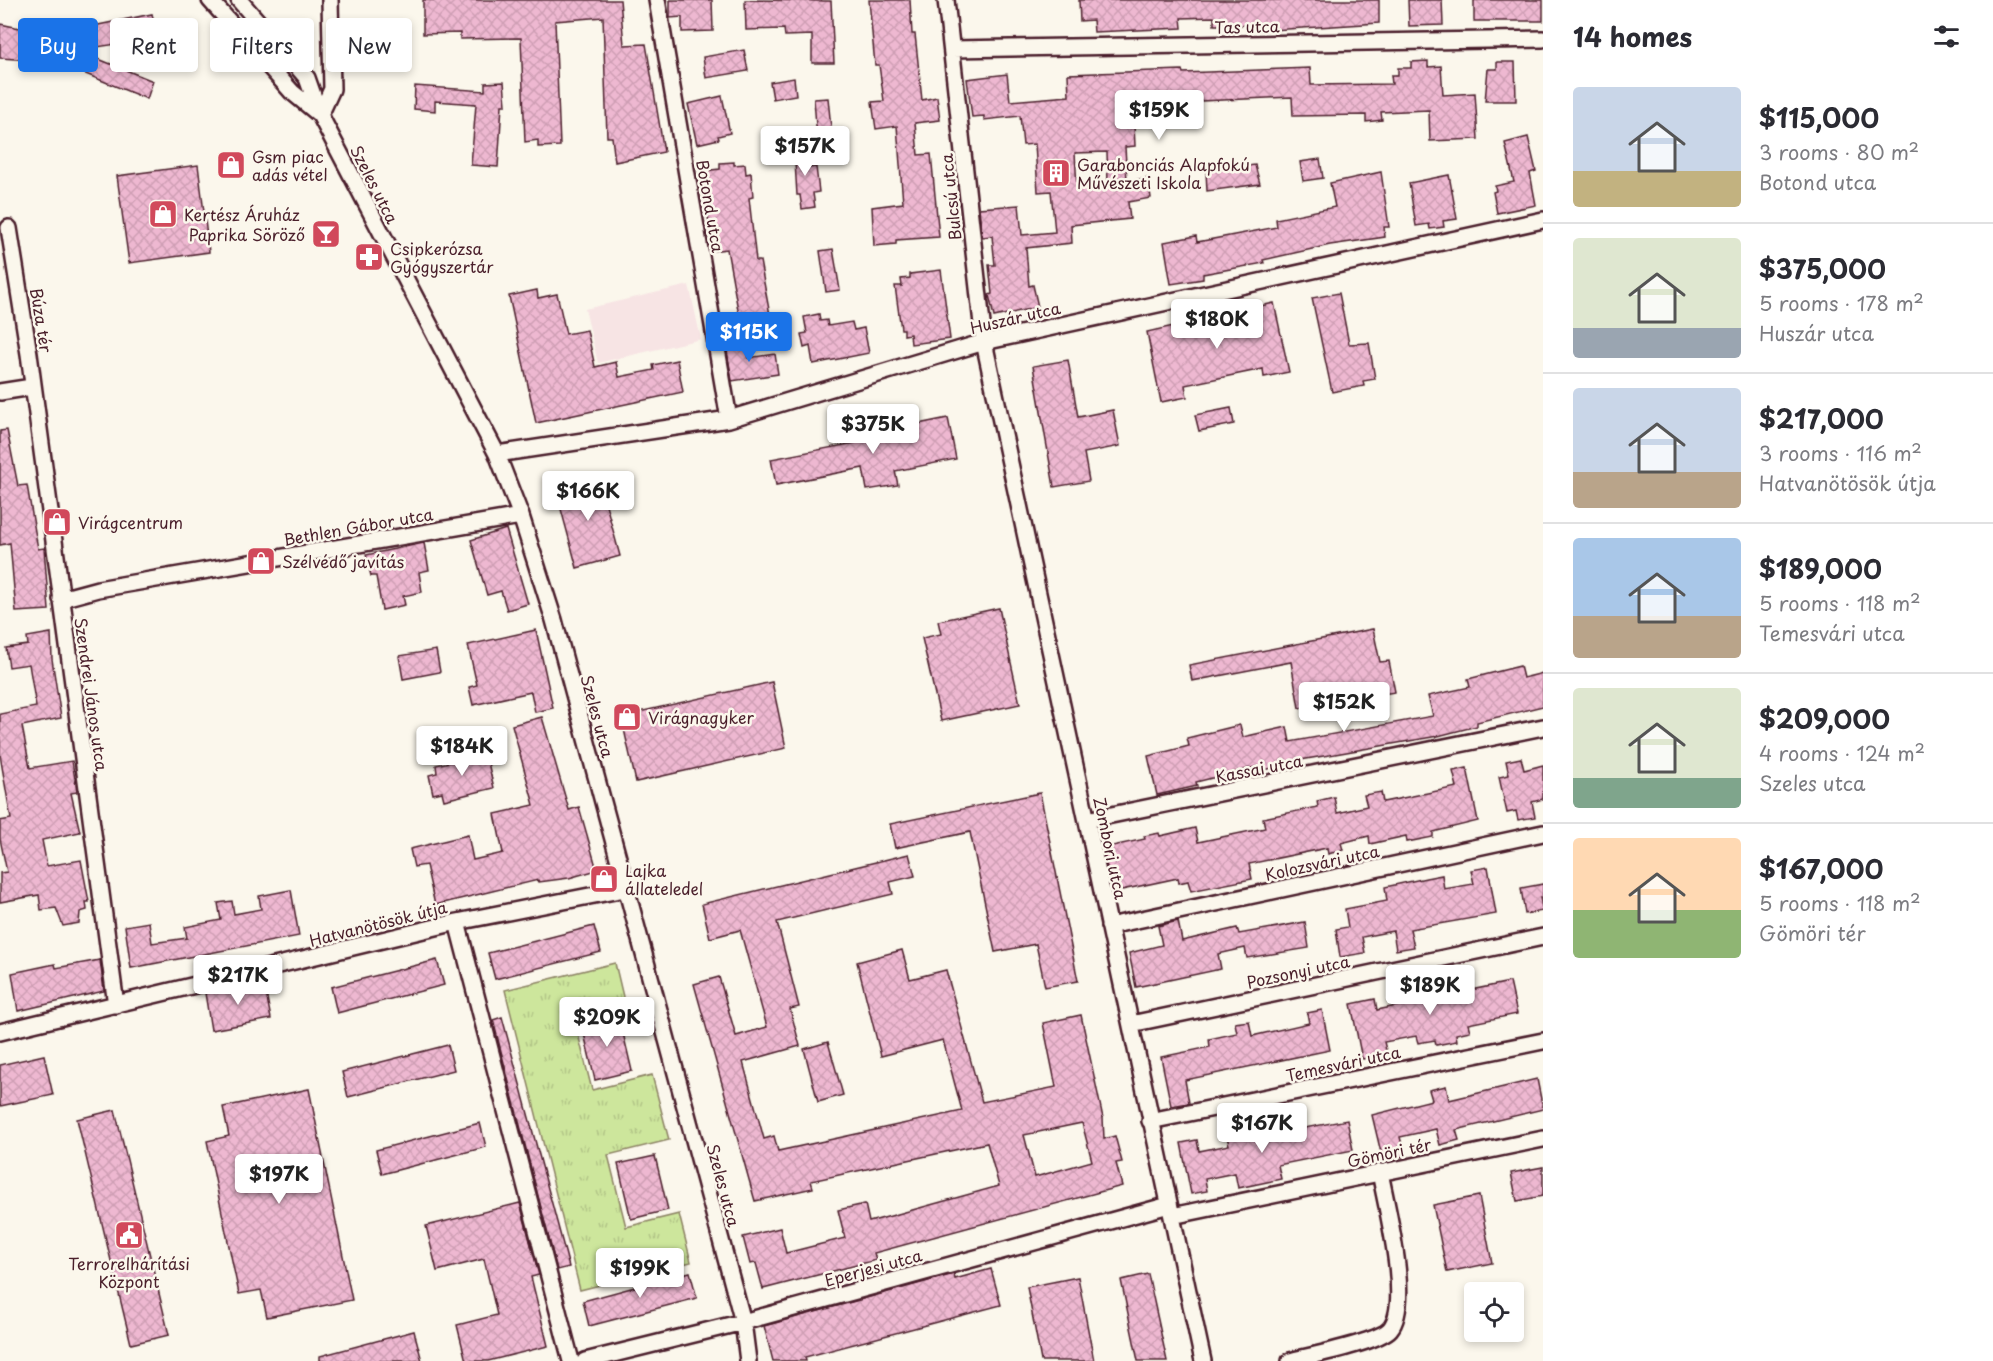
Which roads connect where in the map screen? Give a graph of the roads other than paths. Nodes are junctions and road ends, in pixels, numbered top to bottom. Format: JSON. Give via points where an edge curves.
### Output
{"nodes":[{"id":1,"x":210,"y":0,"type":"edge"},
{"id":2,"x":239,"y":0,"type":"edge"},
{"id":3,"x":330,"y":0,"type":"edge"},
{"id":4,"x":657,"y":0,"type":"edge"},
{"id":5,"x":946,"y":0,"type":"edge"},
{"id":6,"x":1543,"y":39,"type":"edge"},
{"id":7,"x":952,"y":49,"type":"junction"},
{"id":8,"x":320,"y":115,"type":"junction"},
{"id":9,"x":1543,"y":220,"type":"edge"},
{"id":10,"x":9,"y":228,"type":"dead end"},
{"id":11,"x":984,"y":342,"type":"junction"},
{"id":12,"x":32,"y":387,"type":"junction"},
{"id":13,"x":0,"y":392,"type":"edge"},
{"id":14,"x":729,"y":419,"type":"junction"},
{"id":15,"x":497,"y":454,"type":"junction"},
{"id":16,"x":521,"y":516,"type":"junction"},
{"id":17,"x":60,"y":599,"type":"junction"},
{"id":18,"x":1543,"y":727,"type":"edge"},
{"id":19,"x":1087,"y":820,"type":"junction"},
{"id":20,"x":1543,"y":833,"type":"edge"},
{"id":21,"x":625,"y":889,"type":"junction"},
{"id":22,"x":457,"y":922,"type":"junction"},
{"id":23,"x":1109,"y":926,"type":"junction"},
{"id":24,"x":1543,"y":937,"type":"edge"},
{"id":25,"x":116,"y":1005,"type":"junction"},
{"id":26,"x":1131,"y":1024,"type":"junction"},
{"id":27,"x":0,"y":1032,"type":"edge"},
{"id":28,"x":1543,"y":1041,"type":"edge"},
{"id":29,"x":1150,"y":1121,"type":"junction"},
{"id":30,"x":1543,"y":1139,"type":"edge"},
{"id":31,"x":1380,"y":1172,"type":"junction"},
{"id":32,"x":1171,"y":1211,"type":"junction"},
{"id":33,"x":742,"y":1322,"type":"junction"},
{"id":34,"x":571,"y":1361,"type":"edge"},
{"id":35,"x":585,"y":1361,"type":"edge"},
{"id":36,"x":748,"y":1361,"type":"edge"},
{"id":37,"x":1203,"y":1361,"type":"edge"},
{"id":38,"x":1290,"y":1361,"type":"edge"}],
"edges":[{"from":1,"to":8,"type":"street","name":"Szeles utca","via":[[292,92]]},
{"from":2,"to":8,"type":"street","name":"Szeles utca","via":[[307,78]]},
{"from":3,"to":8,"type":"street","via":[[332,89]]},
{"from":4,"to":14,"type":"street","name":"Botond utca"},
{"from":5,"to":7,"type":"street","name":"Bulcsú utca"},
{"from":6,"to":7,"type":"street","name":"Tas utca"},
{"from":7,"to":11,"type":"street","name":"Bulcsú utca"},
{"from":8,"to":15,"type":"street","name":"Szeles utca"},
{"from":9,"to":11,"type":"street","name":"Huszár utca"},
{"from":10,"to":12,"type":"street","name":"Búza tér"},
{"from":11,"to":14,"type":"street","name":"Huszár utca"},
{"from":11,"to":19,"type":"street","name":"Zombori utca"},
{"from":12,"to":13,"type":"street"},
{"from":12,"to":17,"type":"street","name":"Szendrei János utca"},
{"from":14,"to":15,"type":"street","name":"Huszár utca"},
{"from":15,"to":16,"type":"street","name":"Szeles utca"},
{"from":16,"to":17,"type":"street","name":"Bethlen Gábor utca","via":[[98,589]]},
{"from":16,"to":21,"type":"street","name":"Szeles utca","via":[[554,620]]},
{"from":17,"to":25,"type":"street","name":"Szendrei János utca"},
{"from":18,"to":19,"type":"street","name":"Kassai utca"},
{"from":19,"to":23,"type":"street","name":"Zombori utca"},
{"from":20,"to":23,"type":"street","name":"Kolozsvári utca"},
{"from":21,"to":22,"type":"street","name":"Hatvanötösök útja"},
{"from":21,"to":33,"type":"street","name":"Szeles utca"},
{"from":22,"to":25,"type":"street","name":"Hatvanötösök útja"},
{"from":22,"to":34,"type":"street"},
{"from":23,"to":26,"type":"street","name":"Zombori utca"},
{"from":24,"to":26,"type":"street","name":"Pozsonyi utca"},
{"from":25,"to":27,"type":"street","name":"Hatvanötösök útja"},
{"from":26,"to":29,"type":"street","name":"Zombori utca"},
{"from":28,"to":29,"type":"street","name":"Temesvári utca"},
{"from":29,"to":32,"type":"street","name":"Zombori utca"},
{"from":30,"to":31,"type":"street","name":"Gömöri tér"},
{"from":31,"to":32,"type":"street","name":"Gömöri tér"},
{"from":31,"to":38,"type":"street","via":[[1399,1276],[1399,1311],[1390,1330],[1372,1340]]},
{"from":32,"to":33,"type":"street","name":"Eperjesi utca"},
{"from":32,"to":37,"type":"street","name":"Zombori utca"},
{"from":33,"to":35,"type":"street","name":"Eperjesi utca"},
{"from":33,"to":36,"type":"street","name":"Szeles utca"}]}
